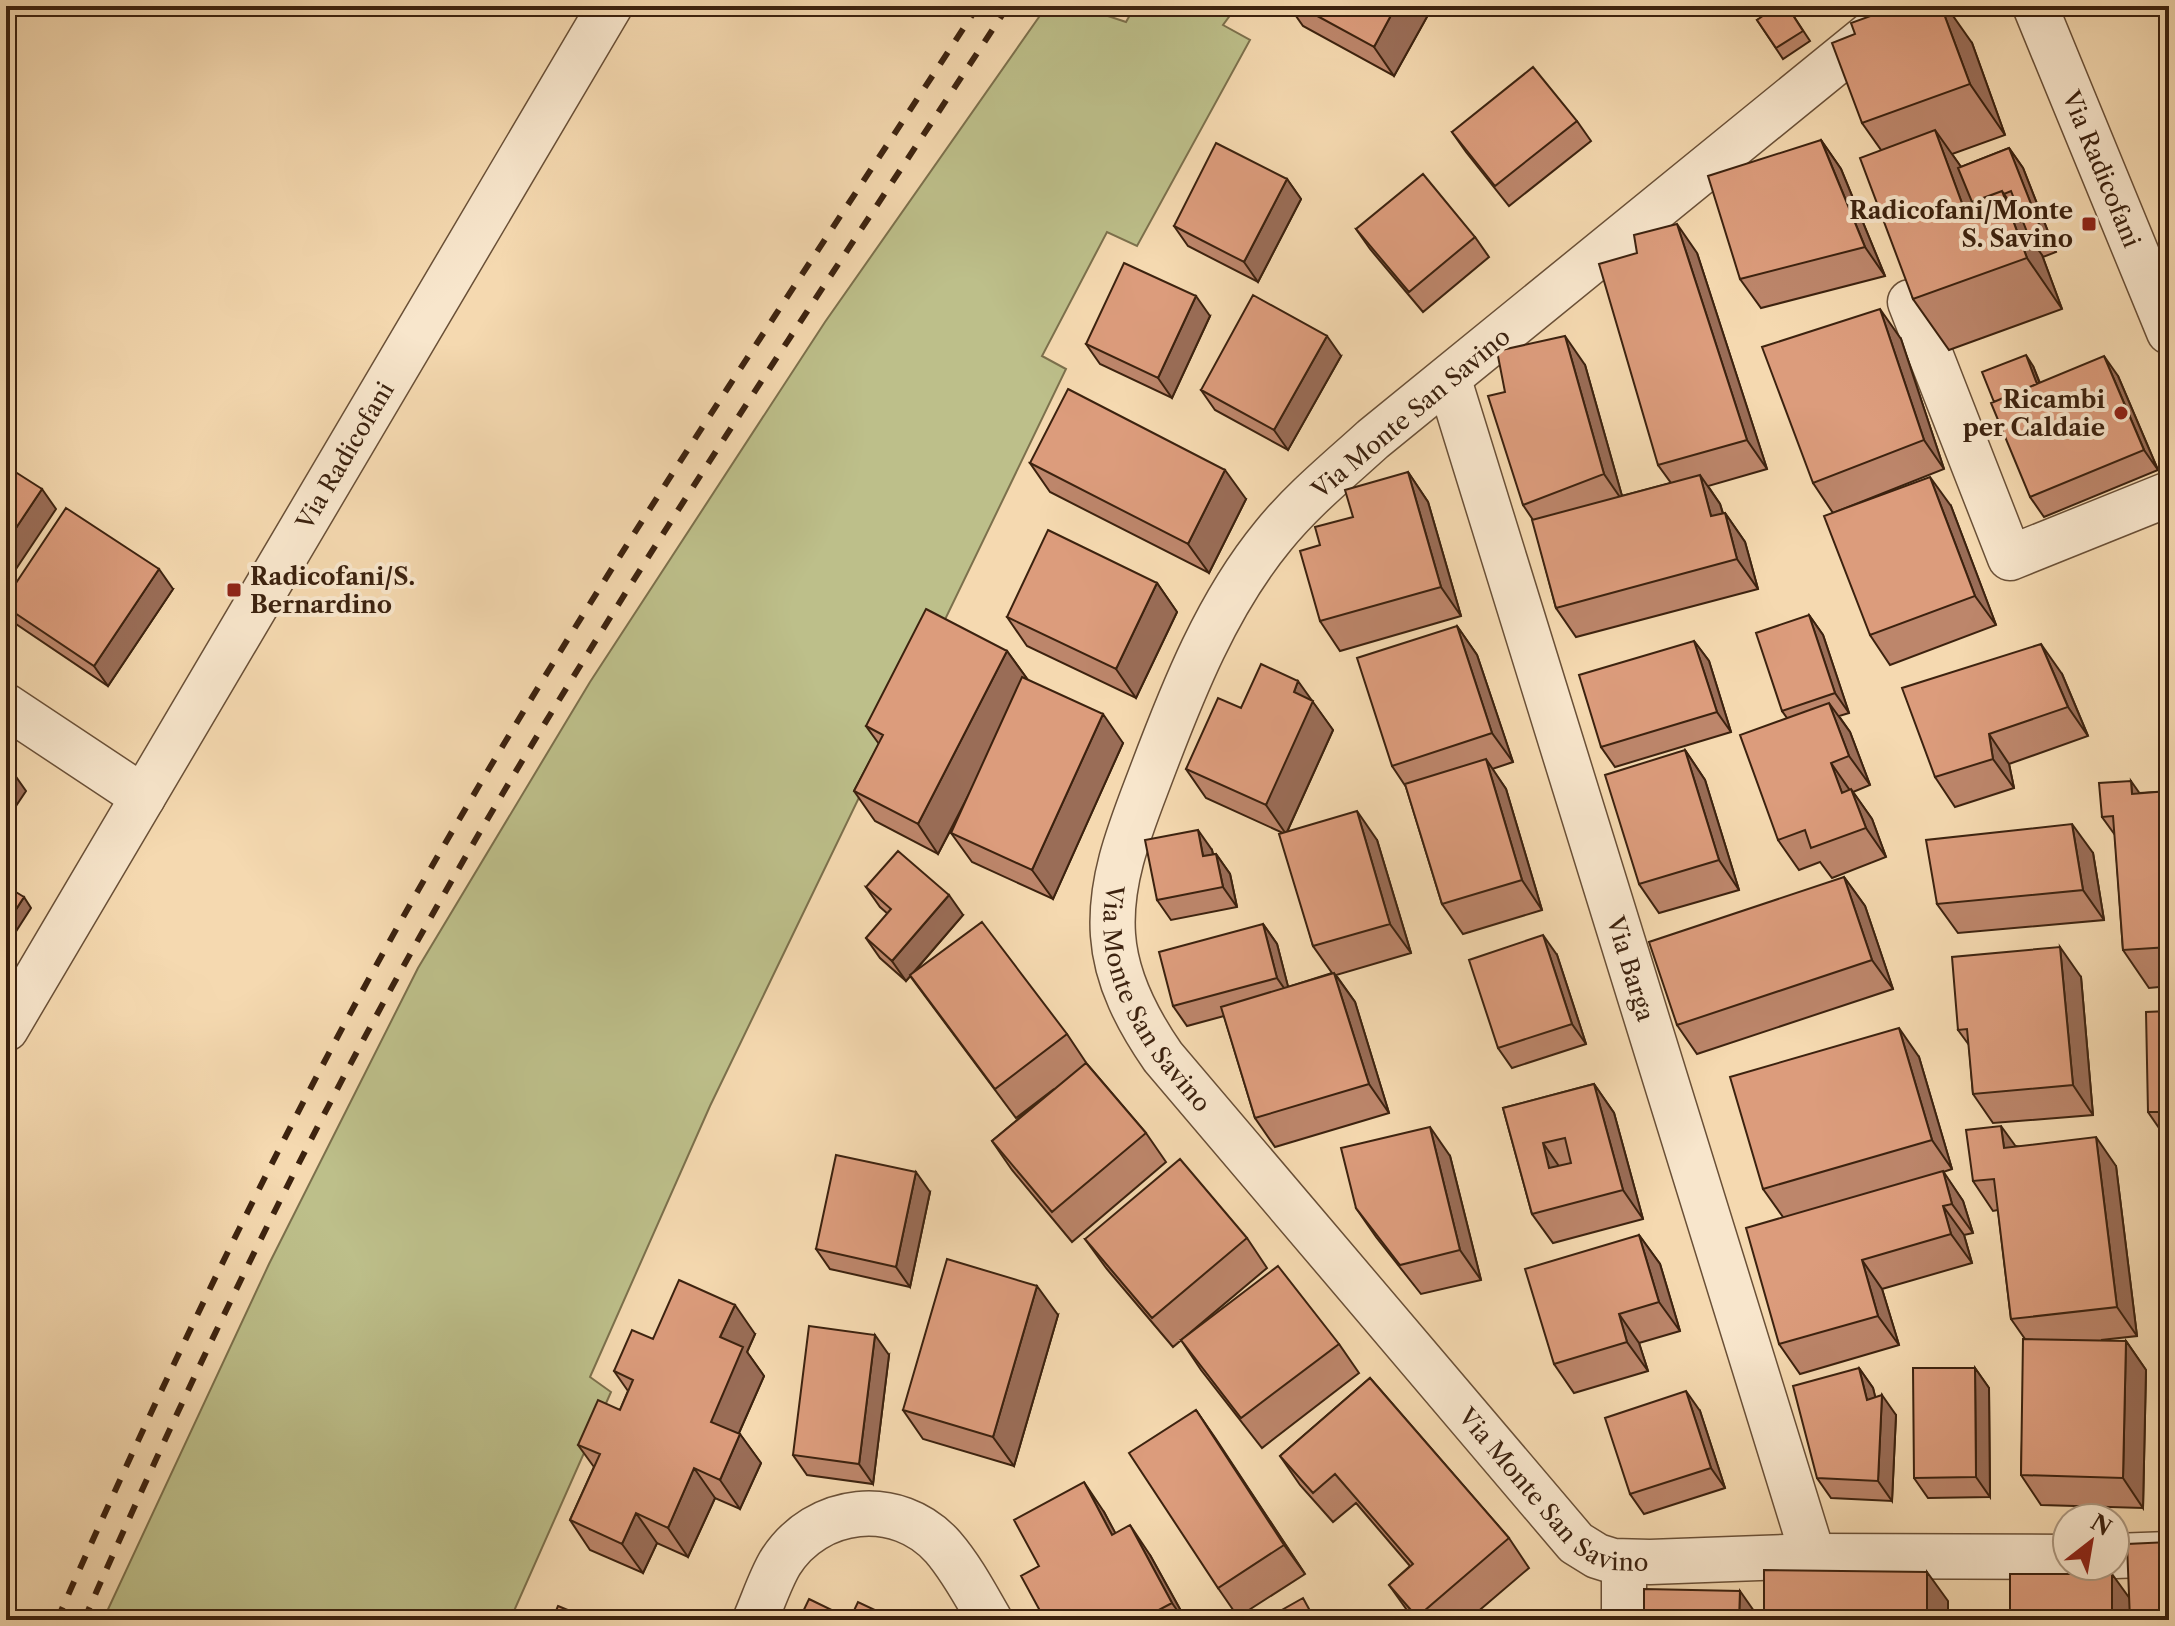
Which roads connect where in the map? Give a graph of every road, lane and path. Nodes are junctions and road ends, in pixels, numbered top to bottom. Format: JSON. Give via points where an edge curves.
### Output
{"nodes":[{"id":1,"x":610,"y":6,"type":"edge"},
{"id":2,"x":1905,"y":6,"type":"edge"},
{"id":3,"x":2035,"y":6,"type":"edge"},
{"id":4,"x":1910,"y":302,"type":"edge"},
{"id":5,"x":2169,"y":332,"type":"edge"},
{"id":6,"x":1449,"y":380,"type":"junction"},
{"id":7,"x":2169,"y":494,"type":"edge"},
{"id":8,"x":6,"y":706,"type":"edge"},
{"id":9,"x":143,"y":797,"type":"junction"},
{"id":10,"x":6,"y":1029,"type":"edge"},
{"id":11,"x":2169,"y":1554,"type":"edge"},
{"id":12,"x":2131,"y":1555,"type":"edge"},
{"id":13,"x":1813,"y":1556,"type":"junction"},
{"id":14,"x":2051,"y":1557,"type":"edge"},
{"id":15,"x":1624,"y":1562,"type":"junction"},
{"id":16,"x":755,"y":1620,"type":"edge"},
{"id":17,"x":990,"y":1620,"type":"edge"},
{"id":18,"x":1624,"y":1620,"type":"edge"}],
"edges":[{"from":1,"to":9,"type":"street","name":"Via Radicofani"},
{"from":2,"to":6,"type":"street","name":"Via Monte San Savino"},
{"from":3,"to":5,"type":"street","name":"Via Radicofani"},
{"from":4,"to":7,"type":"street","via":[[2010,558]]},
{"from":6,"to":13,"type":"street","name":"Via Barga"},
{"from":6,"to":15,"type":"street","name":"Via Monte San Savino","via":[[1373,439],[1290,518],[1233,595],[1188,679],[1128,836],[1116,883],[1115,948],[1136,1014],[1163,1057],[1576,1543],[1597,1556]]},
{"from":8,"to":9,"type":"street"},
{"from":9,"to":10,"type":"street","name":"Via Radicofani"},
{"from":11,"to":12,"type":"street"},
{"from":13,"to":14,"type":"street","name":"Via Monte San Savino"},
{"from":13,"to":15,"type":"street","name":"Via Monte San Savino"},
{"from":15,"to":18,"type":"street"},
{"from":16,"to":17,"type":"street","via":[[780,1563],[801,1539],[826,1522],[885,1513],[916,1525],[942,1546]]}]}
